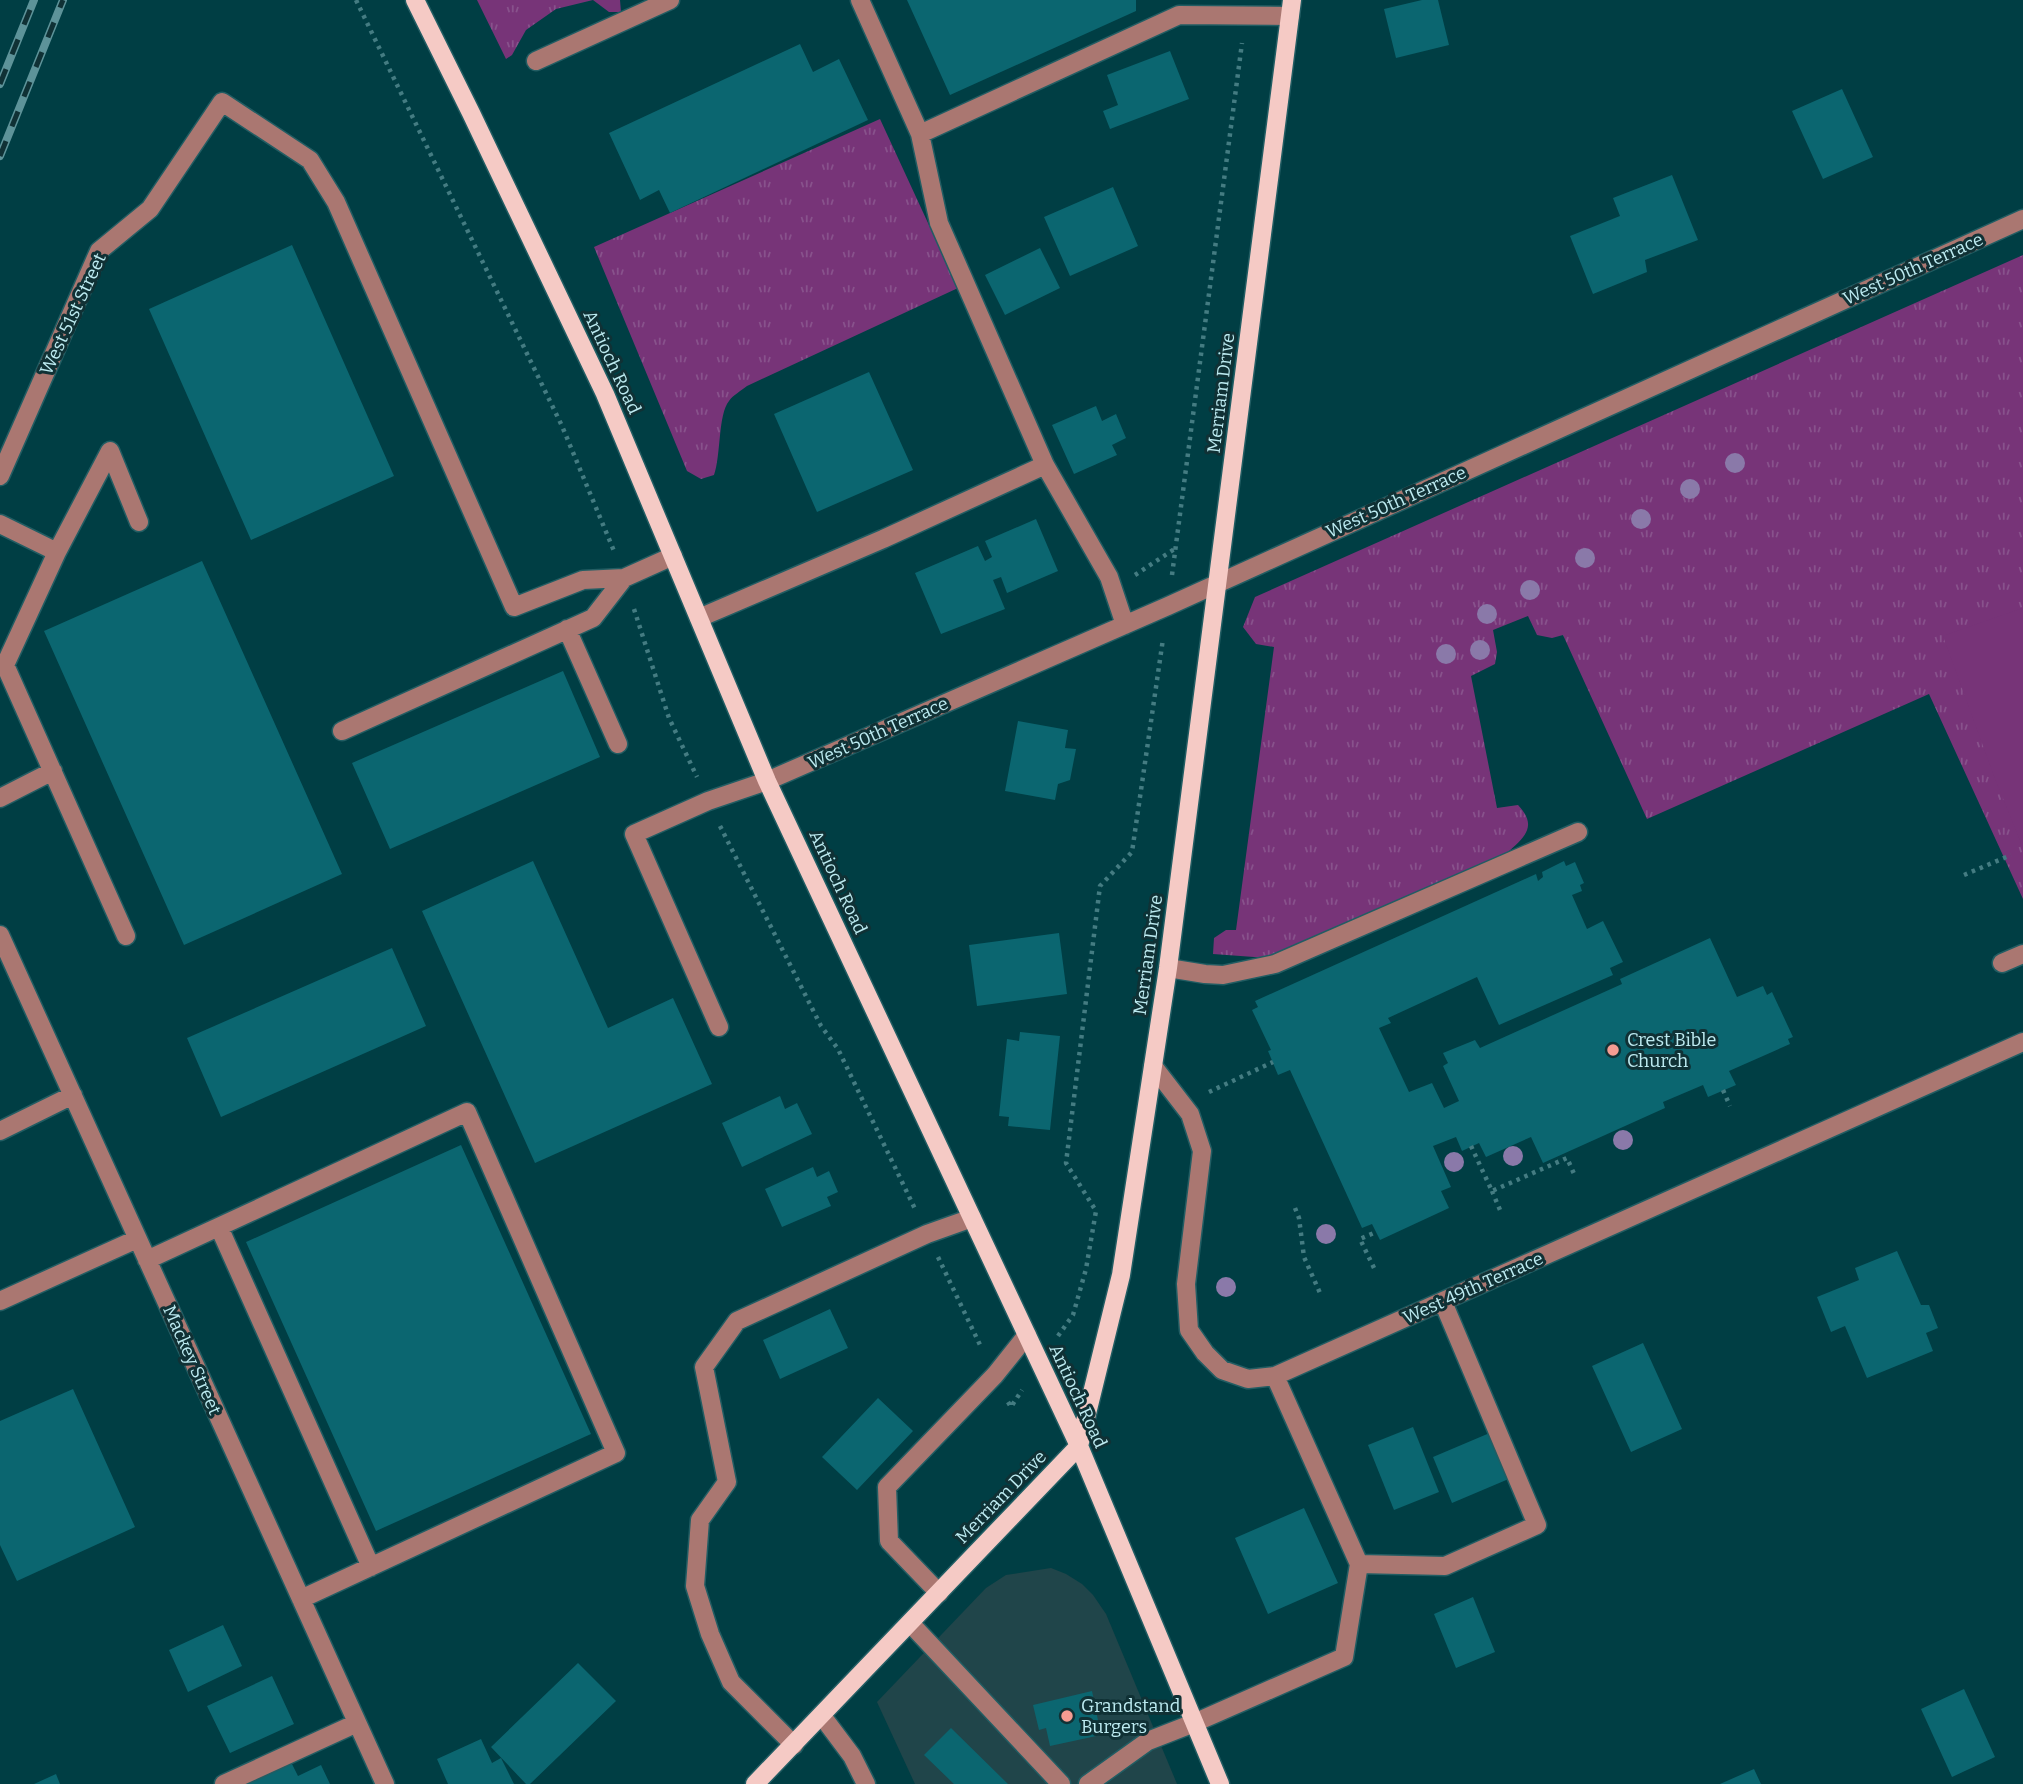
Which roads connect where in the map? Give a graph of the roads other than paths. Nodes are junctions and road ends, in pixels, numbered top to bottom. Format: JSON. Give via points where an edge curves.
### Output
{"nodes":[{"id":1,"x":415,"y":0,"type":"edge"},
{"id":2,"x":860,"y":0,"type":"edge"},
{"id":3,"x":665,"y":1,"type":"edge"},
{"id":4,"x":1292,"y":8,"type":"edge"},
{"id":5,"x":536,"y":61,"type":"dead end"},
{"id":6,"x":920,"y":134,"type":"junction"},
{"id":7,"x":2023,"y":219,"type":"edge"},
{"id":8,"x":1045,"y":465,"type":"junction"},
{"id":9,"x":0,"y":476,"type":"edge"},
{"id":10,"x":139,"y":522,"type":"dead end"},
{"id":11,"x":0,"y":524,"type":"edge"},
{"id":12,"x":57,"y":552,"type":"junction"},
{"id":13,"x":673,"y":556,"type":"junction"},
{"id":14,"x":624,"y":578,"type":"junction"},
{"id":15,"x":1218,"y":582,"type":"junction"},
{"id":16,"x":699,"y":618,"type":"junction"},
{"id":17,"x":1125,"y":625,"type":"junction"},
{"id":18,"x":567,"y":629,"type":"junction"},
{"id":19,"x":342,"y":731,"type":"dead end"},
{"id":20,"x":618,"y":744,"type":"dead end"},
{"id":21,"x":53,"y":771,"type":"junction"},
{"id":22,"x":767,"y":781,"type":"junction"},
{"id":23,"x":0,"y":798,"type":"edge"},
{"id":24,"x":1578,"y":832,"type":"dead end"},
{"id":25,"x":0,"y":935,"type":"edge"},
{"id":26,"x":126,"y":936,"type":"dead end"},
{"id":27,"x":2023,"y":954,"type":"edge"},
{"id":28,"x":2003,"y":964,"type":"dead end"},
{"id":29,"x":1168,"y":968,"type":"junction"},
{"id":30,"x":719,"y":1027,"type":"dead end"},
{"id":31,"x":2023,"y":1042,"type":"edge"},
{"id":32,"x":1153,"y":1066,"type":"junction"},
{"id":33,"x":73,"y":1095,"type":"junction"},
{"id":34,"x":0,"y":1131,"type":"edge"},
{"id":35,"x":972,"y":1217,"type":"junction"},
{"id":36,"x":219,"y":1227,"type":"junction"},
{"id":37,"x":138,"y":1239,"type":"junction"},
{"id":38,"x":147,"y":1260,"type":"junction"},
{"id":39,"x":0,"y":1301,"type":"edge"},
{"id":40,"x":1443,"y":1302,"type":"junction"},
{"id":41,"x":1027,"y":1335,"type":"junction"},
{"id":42,"x":1275,"y":1377,"type":"junction"},
{"id":43,"x":1079,"y":1446,"type":"junction"},
{"id":44,"x":1359,"y":1564,"type":"junction"},
{"id":45,"x":371,"y":1567,"type":"junction"},
{"id":46,"x":939,"y":1593,"type":"junction"},
{"id":47,"x":301,"y":1599,"type":"junction"},
{"id":48,"x":910,"y":1623,"type":"junction"},
{"id":49,"x":822,"y":1716,"type":"junction"},
{"id":50,"x":358,"y":1723,"type":"junction"},
{"id":51,"x":1194,"y":1723,"type":"junction"},
{"id":52,"x":794,"y":1745,"type":"junction"},
{"id":53,"x":224,"y":1784,"type":"edge"},
{"id":54,"x":385,"y":1784,"type":"edge"},
{"id":55,"x":755,"y":1784,"type":"edge"},
{"id":56,"x":866,"y":1784,"type":"edge"},
{"id":57,"x":1061,"y":1784,"type":"edge"},
{"id":58,"x":1088,"y":1784,"type":"edge"},
{"id":59,"x":1220,"y":1784,"type":"edge"}],
"edges":[{"from":1,"to":13,"type":"main road","name":"Antioch Road","via":[[605,394]]},
{"from":2,"to":6,"type":"street"},
{"from":3,"to":5,"type":"street"},
{"from":4,"to":6,"type":"street","via":[[1179,15]]},
{"from":4,"to":15,"type":"main road","name":"Merriam Drive"},
{"from":6,"to":8,"type":"street","via":[[939,223]]},
{"from":7,"to":15,"type":"street","name":"West 50th Terrace"},
{"from":8,"to":16,"type":"street"},
{"from":8,"to":17,"type":"street","via":[[1109,578]]},
{"from":9,"to":14,"type":"street","name":"West 51st Street","via":[[99,251],[150,209],[222,102],[310,160],[336,202],[514,607],[583,580]]},
{"from":10,"to":12,"type":"street","via":[[110,451]]},
{"from":11,"to":12,"type":"street"},
{"from":12,"to":21,"type":"street","via":[[5,665]]},
{"from":13,"to":14,"type":"street"},
{"from":13,"to":16,"type":"main road","name":"Antioch Road"},
{"from":14,"to":18,"type":"street","via":[[593,618]]},
{"from":15,"to":17,"type":"street","name":"West 50th Terrace"},
{"from":15,"to":29,"type":"main road","name":"Merriam Drive"},
{"from":16,"to":22,"type":"main road","name":"Antioch Road"},
{"from":17,"to":22,"type":"street","name":"West 50th Terrace"},
{"from":18,"to":19,"type":"street"},
{"from":18,"to":20,"type":"street"},
{"from":21,"to":23,"type":"street"},
{"from":21,"to":26,"type":"street"},
{"from":22,"to":30,"type":"street","name":"West 50th Terrace","via":[[634,834]]},
{"from":22,"to":35,"type":"main road","name":"Antioch Road"},
{"from":24,"to":29,"type":"street","via":[[1275,964],[1223,975]]},
{"from":25,"to":33,"type":"street","name":"Mackey Street"},
{"from":27,"to":28,"type":"street"},
{"from":29,"to":32,"type":"main road","name":"Merriam Drive"},
{"from":31,"to":40,"type":"street","name":"West 49th Terrace"},
{"from":32,"to":42,"type":"street","name":"West 49th Terrace","via":[[1190,1114],[1202,1151],[1186,1284],[1189,1330],[1222,1370],[1248,1379]]},
{"from":32,"to":43,"type":"main road","name":"Merriam Drive","via":[[1121,1275]]},
{"from":33,"to":34,"type":"street"},
{"from":33,"to":37,"type":"street","name":"Mackey Street"},
{"from":35,"to":41,"type":"main road","name":"Antioch Road"},
{"from":35,"to":52,"type":"street","via":[[737,1321],[704,1367],[727,1482],[700,1520],[695,1586],[731,1682]]},
{"from":36,"to":38,"type":"street"},
{"from":36,"to":45,"type":"street"},
{"from":36,"to":45,"type":"street","via":[[467,1112],[616,1453]]},
{"from":37,"to":38,"type":"street","name":"Mackey Street"},
{"from":37,"to":39,"type":"street"},
{"from":38,"to":47,"type":"street","name":"Mackey Street"},
{"from":40,"to":42,"type":"street","name":"West 49th Terrace"},
{"from":40,"to":44,"type":"street","via":[[1537,1525],[1445,1566]]},
{"from":41,"to":43,"type":"main road","name":"Antioch Road"},
{"from":41,"to":46,"type":"street","via":[[887,1488],[889,1541]]},
{"from":42,"to":44,"type":"street"},
{"from":43,"to":46,"type":"main road","name":"Merriam Drive"},
{"from":43,"to":51,"type":"main road","name":"Antioch Road"},
{"from":44,"to":51,"type":"street","via":[[1345,1657]]},
{"from":45,"to":47,"type":"street"},
{"from":46,"to":48,"type":"main road","name":"Merriam Drive"},
{"from":47,"to":50,"type":"street","name":"Mackey Street"},
{"from":48,"to":49,"type":"main road","name":"Merriam Drive"},
{"from":48,"to":57,"type":"street"},
{"from":49,"to":52,"type":"main road","name":"Merriam Drive"},
{"from":49,"to":56,"type":"street"},
{"from":50,"to":53,"type":"street"},
{"from":50,"to":54,"type":"street","name":"Mackey Street"},
{"from":51,"to":58,"type":"street","via":[[1148,1741]]},
{"from":51,"to":59,"type":"main road","name":"Antioch Road"},
{"from":52,"to":55,"type":"main road","name":"Merriam Drive"}]}
